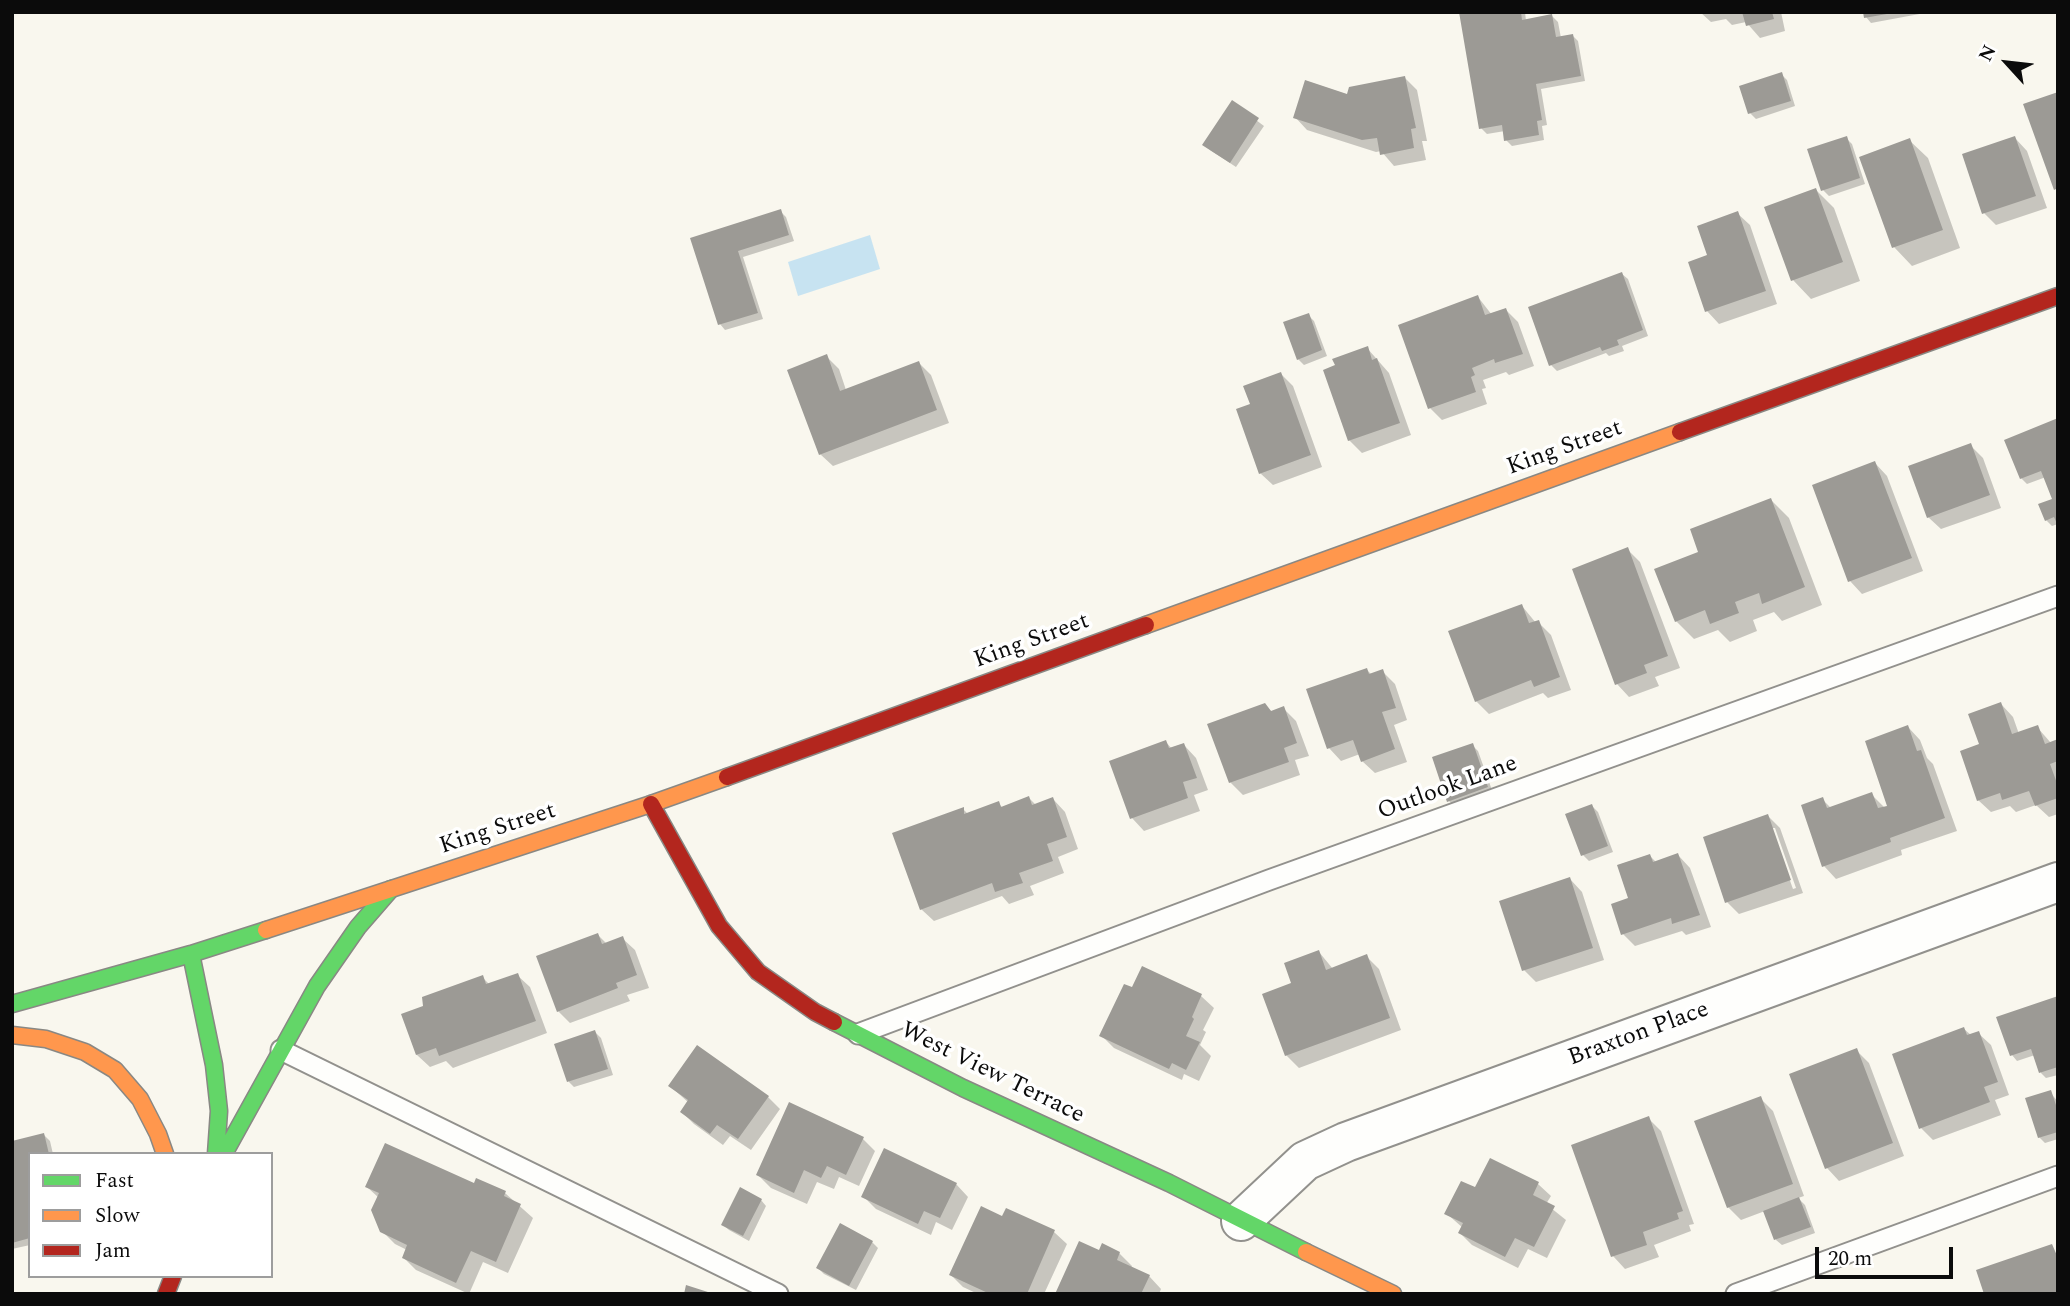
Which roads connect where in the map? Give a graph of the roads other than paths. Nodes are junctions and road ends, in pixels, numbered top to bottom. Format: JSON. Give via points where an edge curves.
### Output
{"nodes":[{"id":1,"x":2058,"y":296,"type":"edge"},
{"id":2,"x":2058,"y":596,"type":"edge"},
{"id":3,"x":651,"y":804,"type":"junction"},
{"id":4,"x":2058,"y":882,"type":"edge"},
{"id":5,"x":391,"y":889,"type":"junction"},
{"id":6,"x":191,"y":954,"type":"junction"},
{"id":7,"x":12,"y":1004,"type":"edge"},
{"id":8,"x":12,"y":1035,"type":"edge"},
{"id":9,"x":857,"y":1035,"type":"junction"},
{"id":10,"x":281,"y":1050,"type":"junction"},
{"id":11,"x":164,"y":1152,"type":"edge"},
{"id":12,"x":216,"y":1152,"type":"edge"},
{"id":13,"x":224,"y":1152,"type":"edge"},
{"id":14,"x":2058,"y":1176,"type":"edge"},
{"id":15,"x":1241,"y":1221,"type":"junction"},
{"id":16,"x":778,"y":1294,"type":"edge"},
{"id":17,"x":1393,"y":1294,"type":"edge"},
{"id":18,"x":1736,"y":1294,"type":"edge"}],
"edges":[{"from":1,"to":3,"type":"main road","name":"King Street"},
{"from":2,"to":9,"type":"lane","name":"Outlook Lane","via":[[1269,880]]},
{"from":3,"to":5,"type":"main road","name":"King Street"},
{"from":3,"to":9,"type":"main road","name":"West View Terrace","via":[[719,926],[758,972]]},
{"from":4,"to":15,"type":"street","name":"Braxton Place","via":[[1346,1142],[1305,1161]]},
{"from":5,"to":6,"type":"main road","name":"King Street"},
{"from":5,"to":10,"type":"main road","via":[[338,954]]},
{"from":6,"to":7,"type":"main road","name":"King Street"},
{"from":6,"to":12,"type":"main road","via":[[214,1065],[219,1111]]},
{"from":8,"to":11,"type":"main road","via":[[46,1039],[85,1052],[115,1070],[140,1099]]},
{"from":9,"to":15,"type":"main road","name":"West View Terrace"},
{"from":10,"to":13,"type":"main road"},
{"from":10,"to":16,"type":"lane"},
{"from":14,"to":18,"type":"lane"},
{"from":15,"to":17,"type":"main road","name":"West View Terrace"}]}
